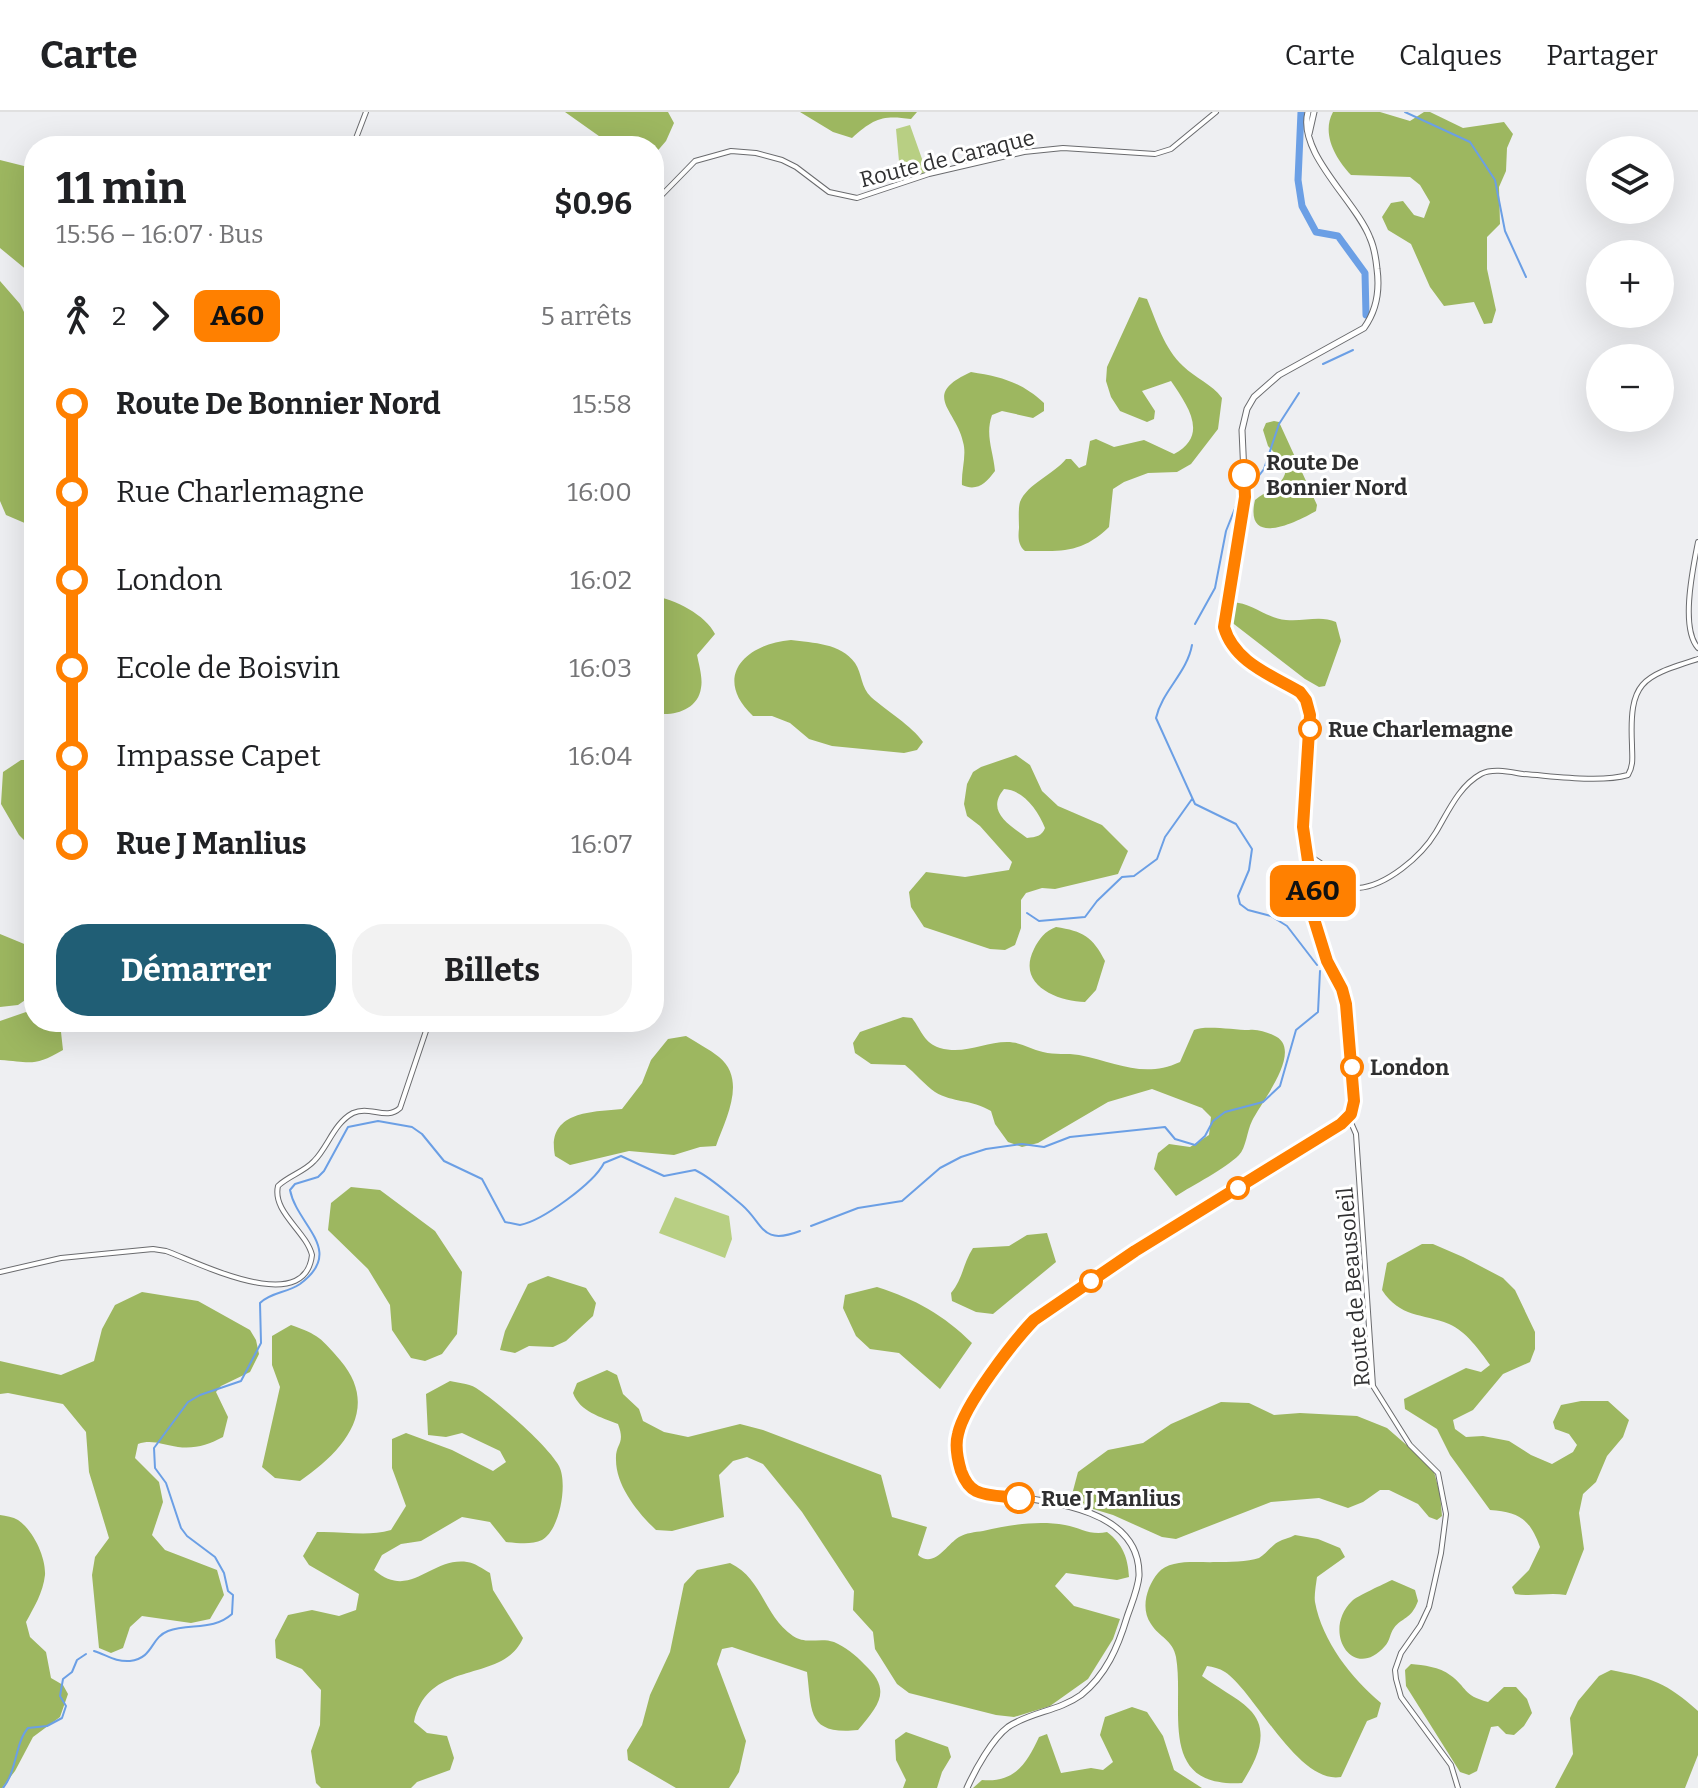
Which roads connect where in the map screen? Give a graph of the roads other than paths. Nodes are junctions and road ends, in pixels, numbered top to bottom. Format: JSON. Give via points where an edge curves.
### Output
{"nodes":[{"id":1,"x":366,"y":112,"type":"edge"},
{"id":2,"x":1216,"y":112,"type":"edge"},
{"id":3,"x":1311,"y":112,"type":"edge"},
{"id":4,"x":357,"y":136,"type":"edge"},
{"id":5,"x":664,"y":192,"type":"edge"},
{"id":6,"x":1698,"y":542,"type":"edge"},
{"id":7,"x":1698,"y":648,"type":"edge"},
{"id":8,"x":1697,"y":659,"type":"edge"},
{"id":9,"x":1307,"y":854,"type":"junction"},
{"id":10,"x":426,"y":1032,"type":"edge"},
{"id":11,"x":1349,"y":1118,"type":"junction"},
{"id":12,"x":0,"y":1272,"type":"edge"},
{"id":13,"x":967,"y":1788,"type":"edge"},
{"id":14,"x":1458,"y":1788,"type":"edge"}],
"edges":[{"from":1,"to":4,"type":"street"},
{"from":2,"to":5,"type":"street","name":"Route de Caraque","via":[[1171,149],[1155,154],[1063,148],[1024,152],[929,174],[857,198],[829,192],[782,160],[746,151],[695,161]]},
{"from":3,"to":9,"type":"main road","via":[[1306,125],[1320,163],[1371,239],[1377,298],[1364,328],[1279,375],[1247,409],[1242,430],[1244,496],[1224,627],[1241,656],[1306,700],[1310,731],[1302,814]]},
{"from":6,"to":7,"type":"street","via":[[1688,628]]},
{"from":7,"to":8,"type":"street"},
{"from":8,"to":9,"type":"street","via":[[1656,673],[1641,685],[1632,717],[1633,766],[1628,775],[1481,774],[1455,799],[1429,842],[1373,886],[1358,888]]},
{"from":9,"to":11,"type":"main road","via":[[1314,919],[1346,1004],[1354,1101]]},
{"from":10,"to":12,"type":"street","via":[[400,1108],[390,1114],[364,1110],[349,1116],[311,1165],[278,1186],[280,1205],[312,1255],[306,1271],[289,1283],[256,1284],[153,1249],[61,1258]]},
{"from":11,"to":13,"type":"main road","via":[[1034,1320],[968,1409],[956,1439],[959,1467],[969,1486],[1093,1514],[1128,1538],[1137,1554],[1139,1578],[1120,1640],[1104,1671],[1069,1702],[1009,1727]]},
{"from":11,"to":14,"type":"street","name":"Route de Beausoleil","via":[[1356,1134],[1373,1386],[1410,1445],[1438,1473],[1446,1514],[1429,1607],[1401,1653],[1396,1679],[1401,1697],[1451,1765]]}]}
